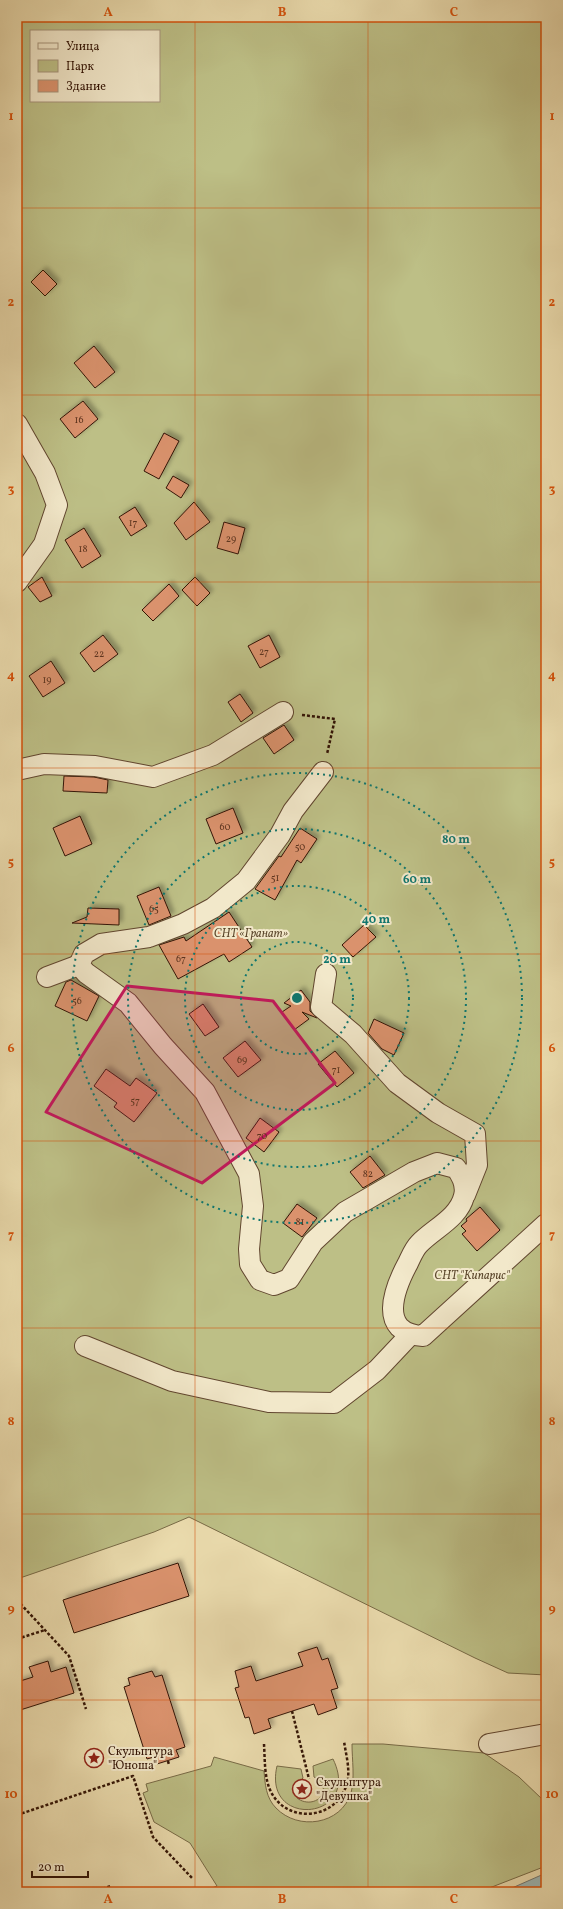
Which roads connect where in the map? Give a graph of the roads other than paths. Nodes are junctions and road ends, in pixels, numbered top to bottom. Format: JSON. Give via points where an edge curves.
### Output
{"nodes":[{"id":1,"x":17,"y":424,"type":"edge"},
{"id":2,"x":17,"y":582,"type":"edge"},
{"id":3,"x":283,"y":712,"type":"road end"},
{"id":4,"x":17,"y":770,"type":"edge"},
{"id":5,"x":323,"y":772,"type":"road end"},
{"id":6,"x":79,"y":965,"type":"junction"},
{"id":7,"x":326,"y":974,"type":"dead end"},
{"id":8,"x":47,"y":977,"type":"dead end"},
{"id":9,"x":465,"y":1195,"type":"junction"},
{"id":10,"x":546,"y":1224,"type":"edge"},
{"id":11,"x":410,"y":1335,"type":"junction"},
{"id":12,"x":85,"y":1346,"type":"dead end"},
{"id":13,"x":546,"y":1734,"type":"edge"},
{"id":14,"x":489,"y":1744,"type":"dead end"}],
"edges":[{"from":1,"to":2,"type":"street","via":[[45,473],[57,505],[44,544]]},
{"from":3,"to":4,"type":"street","via":[[213,755],[153,777],[95,766],[44,764]]},
{"from":5,"to":6,"type":"street","via":[[293,811],[280,835],[246,881],[218,903],[183,924],[149,937],[100,944],[84,954]]},
{"from":6,"to":8,"type":"street"},
{"from":6,"to":9,"type":"street","via":[[128,1004],[205,1092],[249,1174],[254,1206],[249,1249],[250,1264],[260,1280],[274,1285],[289,1279],[313,1242],[345,1212],[414,1172],[437,1163],[456,1168],[463,1178]]},
{"from":7,"to":9,"type":"street","via":[[321,1007],[353,1034],[397,1083],[438,1113],[475,1134],[477,1165]]},
{"from":9,"to":11,"type":"street","via":[[460,1207],[445,1223],[418,1245],[394,1294],[392,1313],[400,1328]]},
{"from":10,"to":11,"type":"street","via":[[423,1336]]},
{"from":11,"to":12,"type":"street","via":[[377,1370],[334,1404],[269,1402],[172,1381]]},
{"from":13,"to":14,"type":"street"}]}
